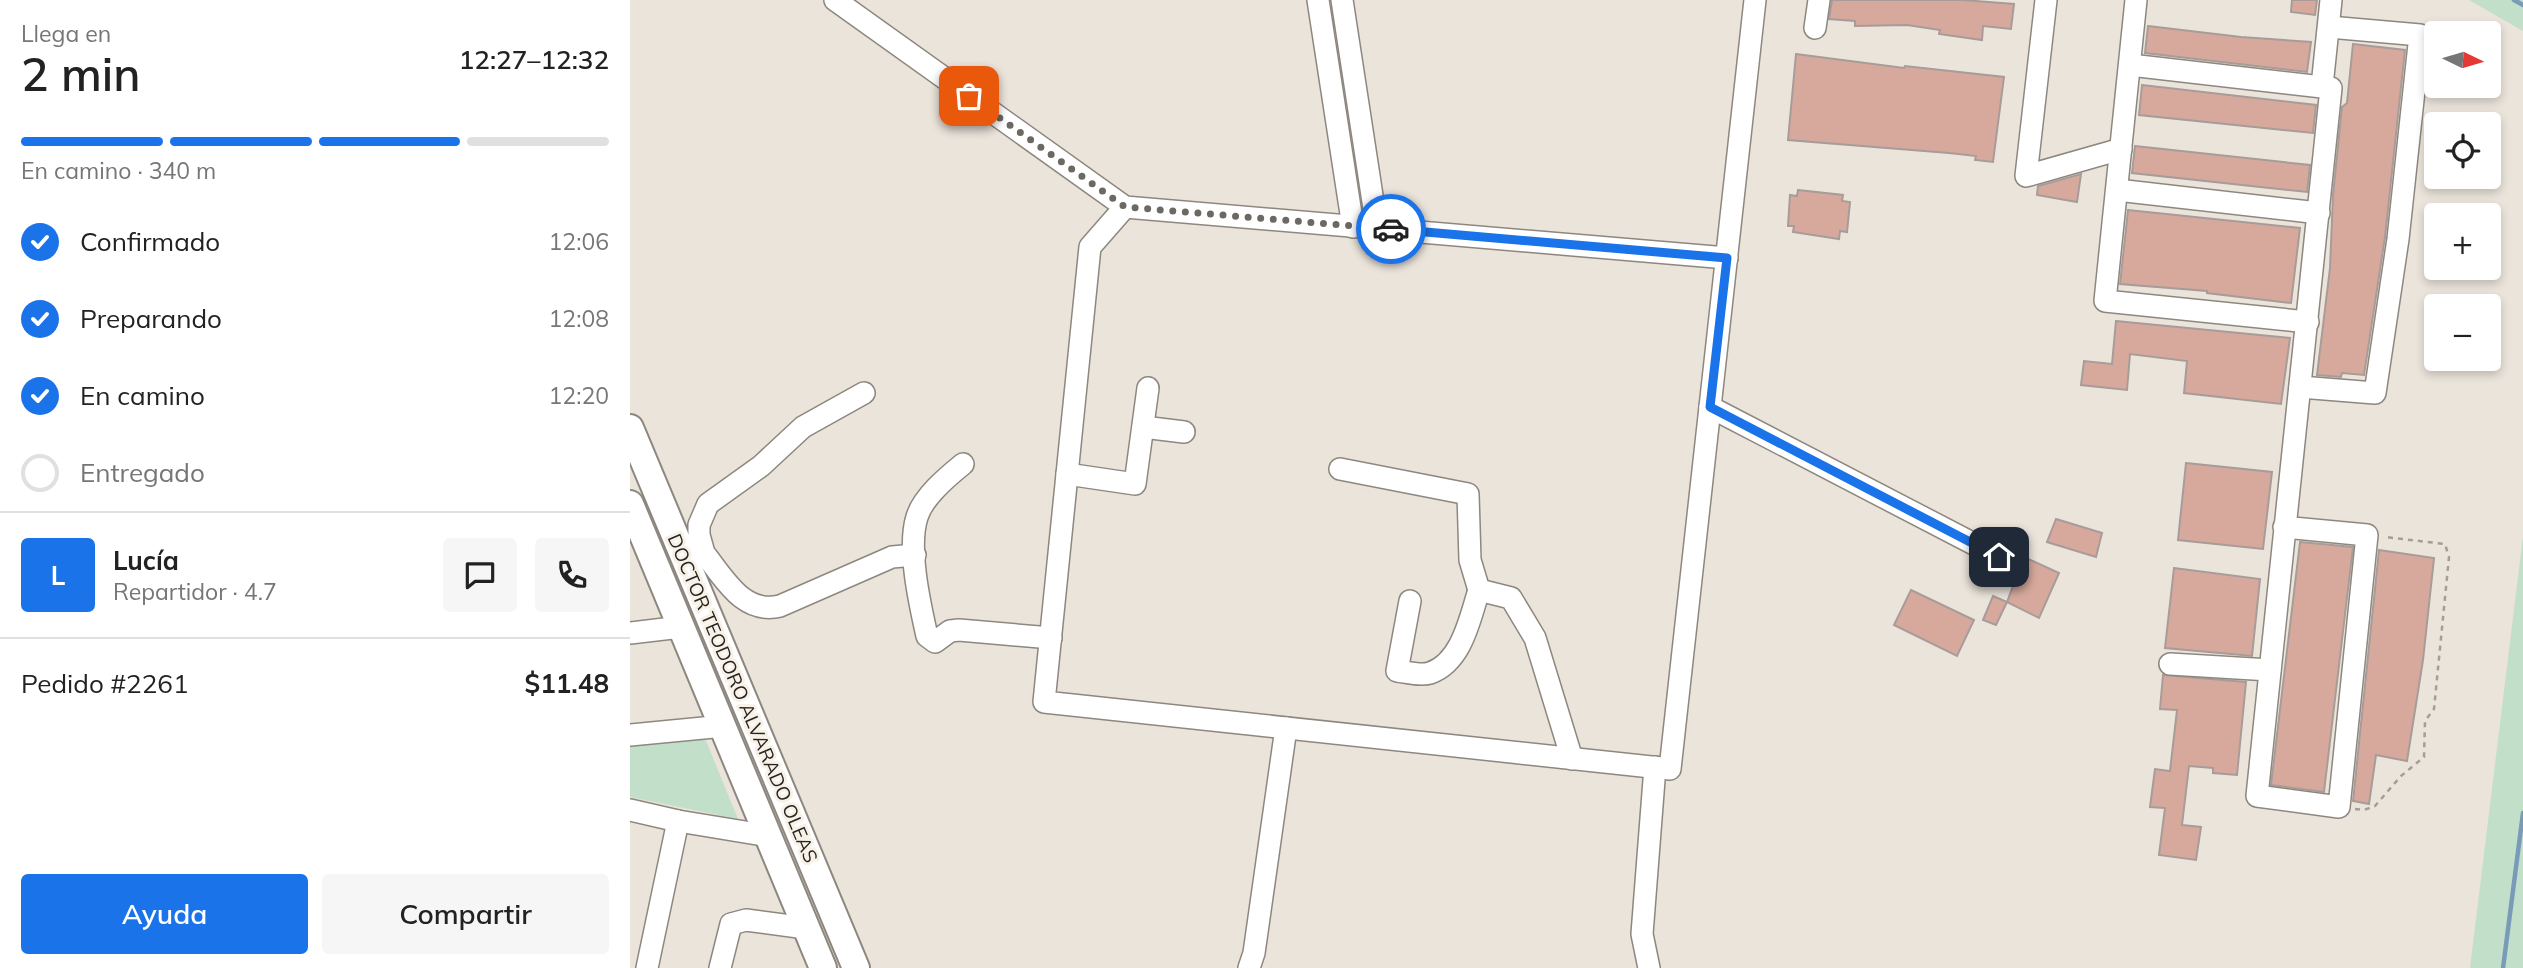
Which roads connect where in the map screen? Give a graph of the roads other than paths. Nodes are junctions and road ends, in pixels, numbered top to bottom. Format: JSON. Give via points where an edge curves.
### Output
{"nodes":[{"id":1,"x":835,"y":0,"type":"edge"},
{"id":2,"x":1318,"y":0,"type":"edge"},
{"id":3,"x":1342,"y":0,"type":"edge"},
{"id":4,"x":1755,"y":0,"type":"edge"},
{"id":5,"x":1819,"y":0,"type":"edge"},
{"id":6,"x":2046,"y":0,"type":"edge"},
{"id":7,"x":2136,"y":0,"type":"edge"},
{"id":8,"x":2332,"y":0,"type":"edge"},
{"id":9,"x":2329,"y":27,"type":"junction"},
{"id":10,"x":1815,"y":28,"type":"dead end"},
{"id":11,"x":2130,"y":65,"type":"junction"},
{"id":12,"x":2322,"y":86,"type":"junction"},
{"id":13,"x":2121,"y":149,"type":"junction"},
{"id":14,"x":2117,"y":190,"type":"junction"},
{"id":15,"x":1125,"y":207,"type":"junction"},
{"id":16,"x":2319,"y":213,"type":"junction"},
{"id":17,"x":1353,"y":227,"type":"junction"},
{"id":18,"x":1377,"y":228,"type":"junction"},
{"id":19,"x":1727,"y":258,"type":"junction"},
{"id":20,"x":2308,"y":322,"type":"junction"},
{"id":21,"x":2300,"y":387,"type":"junction"},
{"id":22,"x":1148,"y":388,"type":"dead end"},
{"id":23,"x":864,"y":393,"type":"dead end"},
{"id":24,"x":1710,"y":407,"type":"junction"},
{"id":25,"x":1143,"y":427,"type":"junction"},
{"id":26,"x":630,"y":428,"type":"edge"},
{"id":27,"x":1184,"y":432,"type":"dead end"},
{"id":28,"x":963,"y":464,"type":"dead end"},
{"id":29,"x":1340,"y":469,"type":"dead end"},
{"id":30,"x":1067,"y":474,"type":"junction"},
{"id":31,"x":630,"y":504,"type":"edge"},
{"id":32,"x":2284,"y":527,"type":"junction"},
{"id":33,"x":638,"y":541,"type":"edge"},
{"id":34,"x":915,"y":555,"type":"junction"},
{"id":35,"x":1999,"y":557,"type":"dead end"},
{"id":36,"x":1479,"y":590,"type":"junction"},
{"id":37,"x":1410,"y":601,"type":"dead end"},
{"id":38,"x":681,"y":626,"type":"junction"},
{"id":39,"x":630,"y":633,"type":"edge"},
{"id":40,"x":1051,"y":638,"type":"junction"},
{"id":41,"x":2170,"y":664,"type":"dead end"},
{"id":42,"x":2270,"y":670,"type":"junction"},
{"id":43,"x":723,"y":726,"type":"junction"},
{"id":44,"x":1286,"y":728,"type":"junction"},
{"id":45,"x":630,"y":735,"type":"edge"},
{"id":46,"x":1572,"y":759,"type":"junction"},
{"id":47,"x":1655,"y":767,"type":"junction"},
{"id":48,"x":630,"y":810,"type":"edge"},
{"id":49,"x":678,"y":821,"type":"junction"},
{"id":50,"x":769,"y":836,"type":"junction"},
{"id":51,"x":806,"y":928,"type":"junction"},
{"id":52,"x":647,"y":968,"type":"edge"},
{"id":53,"x":720,"y":968,"type":"edge"},
{"id":54,"x":823,"y":968,"type":"edge"},
{"id":55,"x":856,"y":968,"type":"edge"},
{"id":56,"x":1249,"y":968,"type":"edge"},
{"id":57,"x":1650,"y":968,"type":"edge"}],
"edges":[{"from":1,"to":15,"type":"street"},
{"from":2,"to":17,"type":"street"},
{"from":3,"to":18,"type":"street"},
{"from":4,"to":19,"type":"street"},
{"from":5,"to":10,"type":"street"},
{"from":6,"to":13,"type":"street","via":[[2026,176]]},
{"from":7,"to":11,"type":"street"},
{"from":8,"to":9,"type":"street"},
{"from":9,"to":12,"type":"street"},
{"from":9,"to":21,"type":"street","via":[[2420,35],[2398,239],[2375,393]]},
{"from":11,"to":12,"type":"street"},
{"from":11,"to":13,"type":"street"},
{"from":12,"to":16,"type":"street","via":[[2331,88]]},
{"from":13,"to":14,"type":"street"},
{"from":14,"to":16,"type":"street"},
{"from":14,"to":20,"type":"street","via":[[2105,301]]},
{"from":15,"to":17,"type":"street"},
{"from":15,"to":30,"type":"street","via":[[1090,247]]},
{"from":16,"to":20,"type":"street"},
{"from":17,"to":18,"type":"street"},
{"from":18,"to":19,"type":"street"},
{"from":19,"to":24,"type":"street"},
{"from":20,"to":21,"type":"street"},
{"from":21,"to":32,"type":"street"},
{"from":22,"to":25,"type":"street"},
{"from":23,"to":34,"type":"street","via":[[803,427],[761,466],[708,504],[699,525],[700,544],[744,601],[764,608],[780,606],[891,558]]},
{"from":24,"to":35,"type":"street"},
{"from":24,"to":47,"type":"street","via":[[1670,769]]},
{"from":25,"to":27,"type":"street"},
{"from":25,"to":30,"type":"street","via":[[1135,484]]},
{"from":26,"to":55,"type":"main road","name":"DOCTOR TEODORO ALVARADO OLEAS"},
{"from":28,"to":34,"type":"street","via":[[938,485],[917,516]]},
{"from":29,"to":36,"type":"street","via":[[1468,494],[1470,560]]},
{"from":30,"to":40,"type":"street"},
{"from":31,"to":33,"type":"main road","name":"DOCTOR TEODORO ALVARADO OLEAS"},
{"from":32,"to":42,"type":"street"},
{"from":32,"to":42,"type":"street","via":[[2367,535],[2339,807],[2257,796]]},
{"from":33,"to":38,"type":"main road","name":"DOCTOR TEODORO ALVARADO OLEAS"},
{"from":34,"to":40,"type":"street","via":[[918,595],[931,641],[959,630]]},
{"from":36,"to":37,"type":"street","via":[[1461,645],[1429,674],[1397,671]]},
{"from":36,"to":46,"type":"street","via":[[1511,598],[1535,638]]},
{"from":38,"to":39,"type":"street"},
{"from":38,"to":43,"type":"main road","name":"DOCTOR TEODORO ALVARADO OLEAS"},
{"from":40,"to":44,"type":"street","via":[[1044,702]]},
{"from":41,"to":42,"type":"street"},
{"from":43,"to":45,"type":"street"},
{"from":43,"to":50,"type":"main road","name":"DOCTOR TEODORO ALVARADO OLEAS"},
{"from":44,"to":46,"type":"street"},
{"from":44,"to":56,"type":"street"},
{"from":46,"to":47,"type":"street"},
{"from":47,"to":57,"type":"street","via":[[1642,934]]},
{"from":48,"to":49,"type":"street"},
{"from":49,"to":50,"type":"street"},
{"from":49,"to":52,"type":"street"},
{"from":50,"to":51,"type":"main road","name":"DOCTOR TEODORO ALVARADO OLEAS"},
{"from":51,"to":53,"type":"street","via":[[746,920],[731,923]]},
{"from":51,"to":54,"type":"main road","name":"DOCTOR TEODORO ALVARADO OLEAS"}]}
